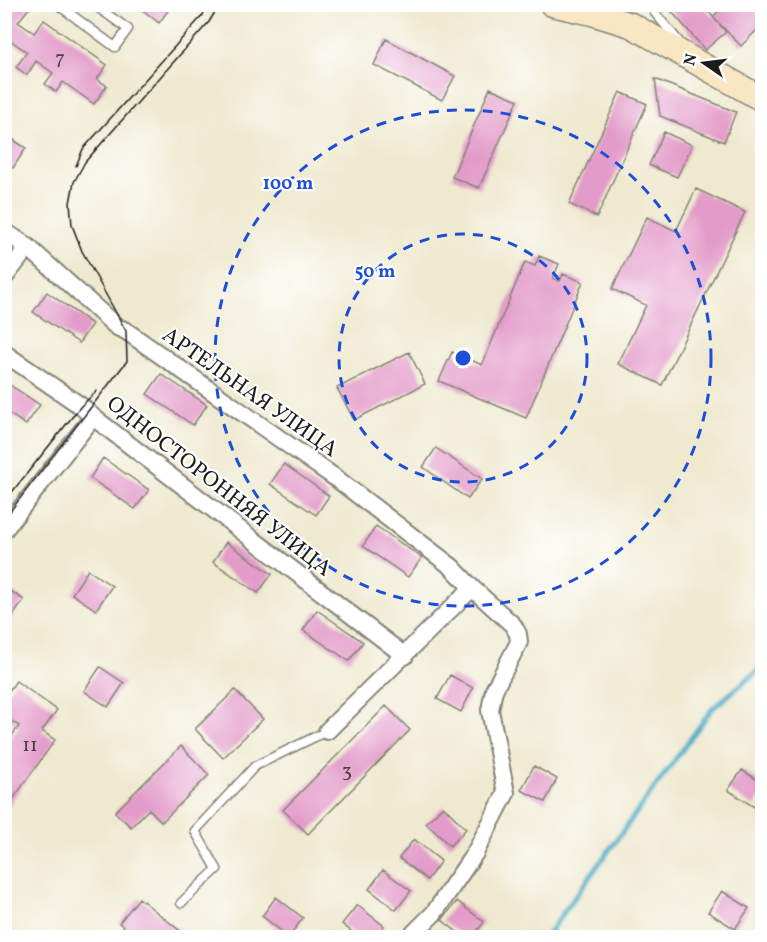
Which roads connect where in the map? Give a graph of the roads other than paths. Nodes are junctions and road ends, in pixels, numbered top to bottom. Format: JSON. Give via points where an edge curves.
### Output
{"nodes":[{"id":1,"x":57,"y":4,"type":"edge"},
{"id":2,"x":93,"y":4,"type":"edge"},
{"id":3,"x":552,"y":4,"type":"edge"},
{"id":4,"x":651,"y":4,"type":"edge"},
{"id":5,"x":697,"y":62,"type":"junction"},
{"id":6,"x":762,"y":99,"type":"edge"},
{"id":7,"x":4,"y":231,"type":"edge"},
{"id":8,"x":28,"y":247,"type":"junction"},
{"id":9,"x":4,"y":278,"type":"edge"},
{"id":10,"x":4,"y":353,"type":"edge"},
{"id":11,"x":93,"y":417,"type":"junction"},
{"id":12,"x":4,"y":530,"type":"edge"},
{"id":13,"x":472,"y":588,"type":"junction"},
{"id":14,"x":405,"y":656,"type":"junction"},
{"id":15,"x":327,"y":731,"type":"joint"},
{"id":16,"x":181,"y":903,"type":"dead end"},
{"id":17,"x":410,"y":938,"type":"edge"}],
"edges":[{"from":1,"to":2,"type":"lane","via":[[115,47],[128,29]]},
{"from":3,"to":5,"type":"main road","via":[[631,25]]},
{"from":4,"to":5,"type":"lane"},
{"from":5,"to":6,"type":"main road"},
{"from":7,"to":8,"type":"street","name":"АРТЕЛЬНАЯ УЛИЦА"},
{"from":8,"to":9,"type":"street"},
{"from":8,"to":13,"type":"street","name":"АРТЕЛЬНАЯ УЛИЦА","via":[[117,327],[337,479],[452,567]]},
{"from":10,"to":11,"type":"street","name":"ОДНОСТОРОННЯЯ УЛИЦА"},
{"from":11,"to":12,"type":"street"},
{"from":11,"to":14,"type":"street","name":"ОДНОСТОРОННЯЯ УЛИЦА"},
{"from":13,"to":14,"type":"street"},
{"from":13,"to":17,"type":"street","name":"АРТЕЛЬНАЯ УЛИЦА","via":[[518,634],[519,642],[494,690],[490,710],[506,792],[475,853],[435,913]]},
{"from":14,"to":15,"type":"street"},
{"from":15,"to":16,"type":"lane","via":[[255,766],[195,831],[217,869]]}]}
